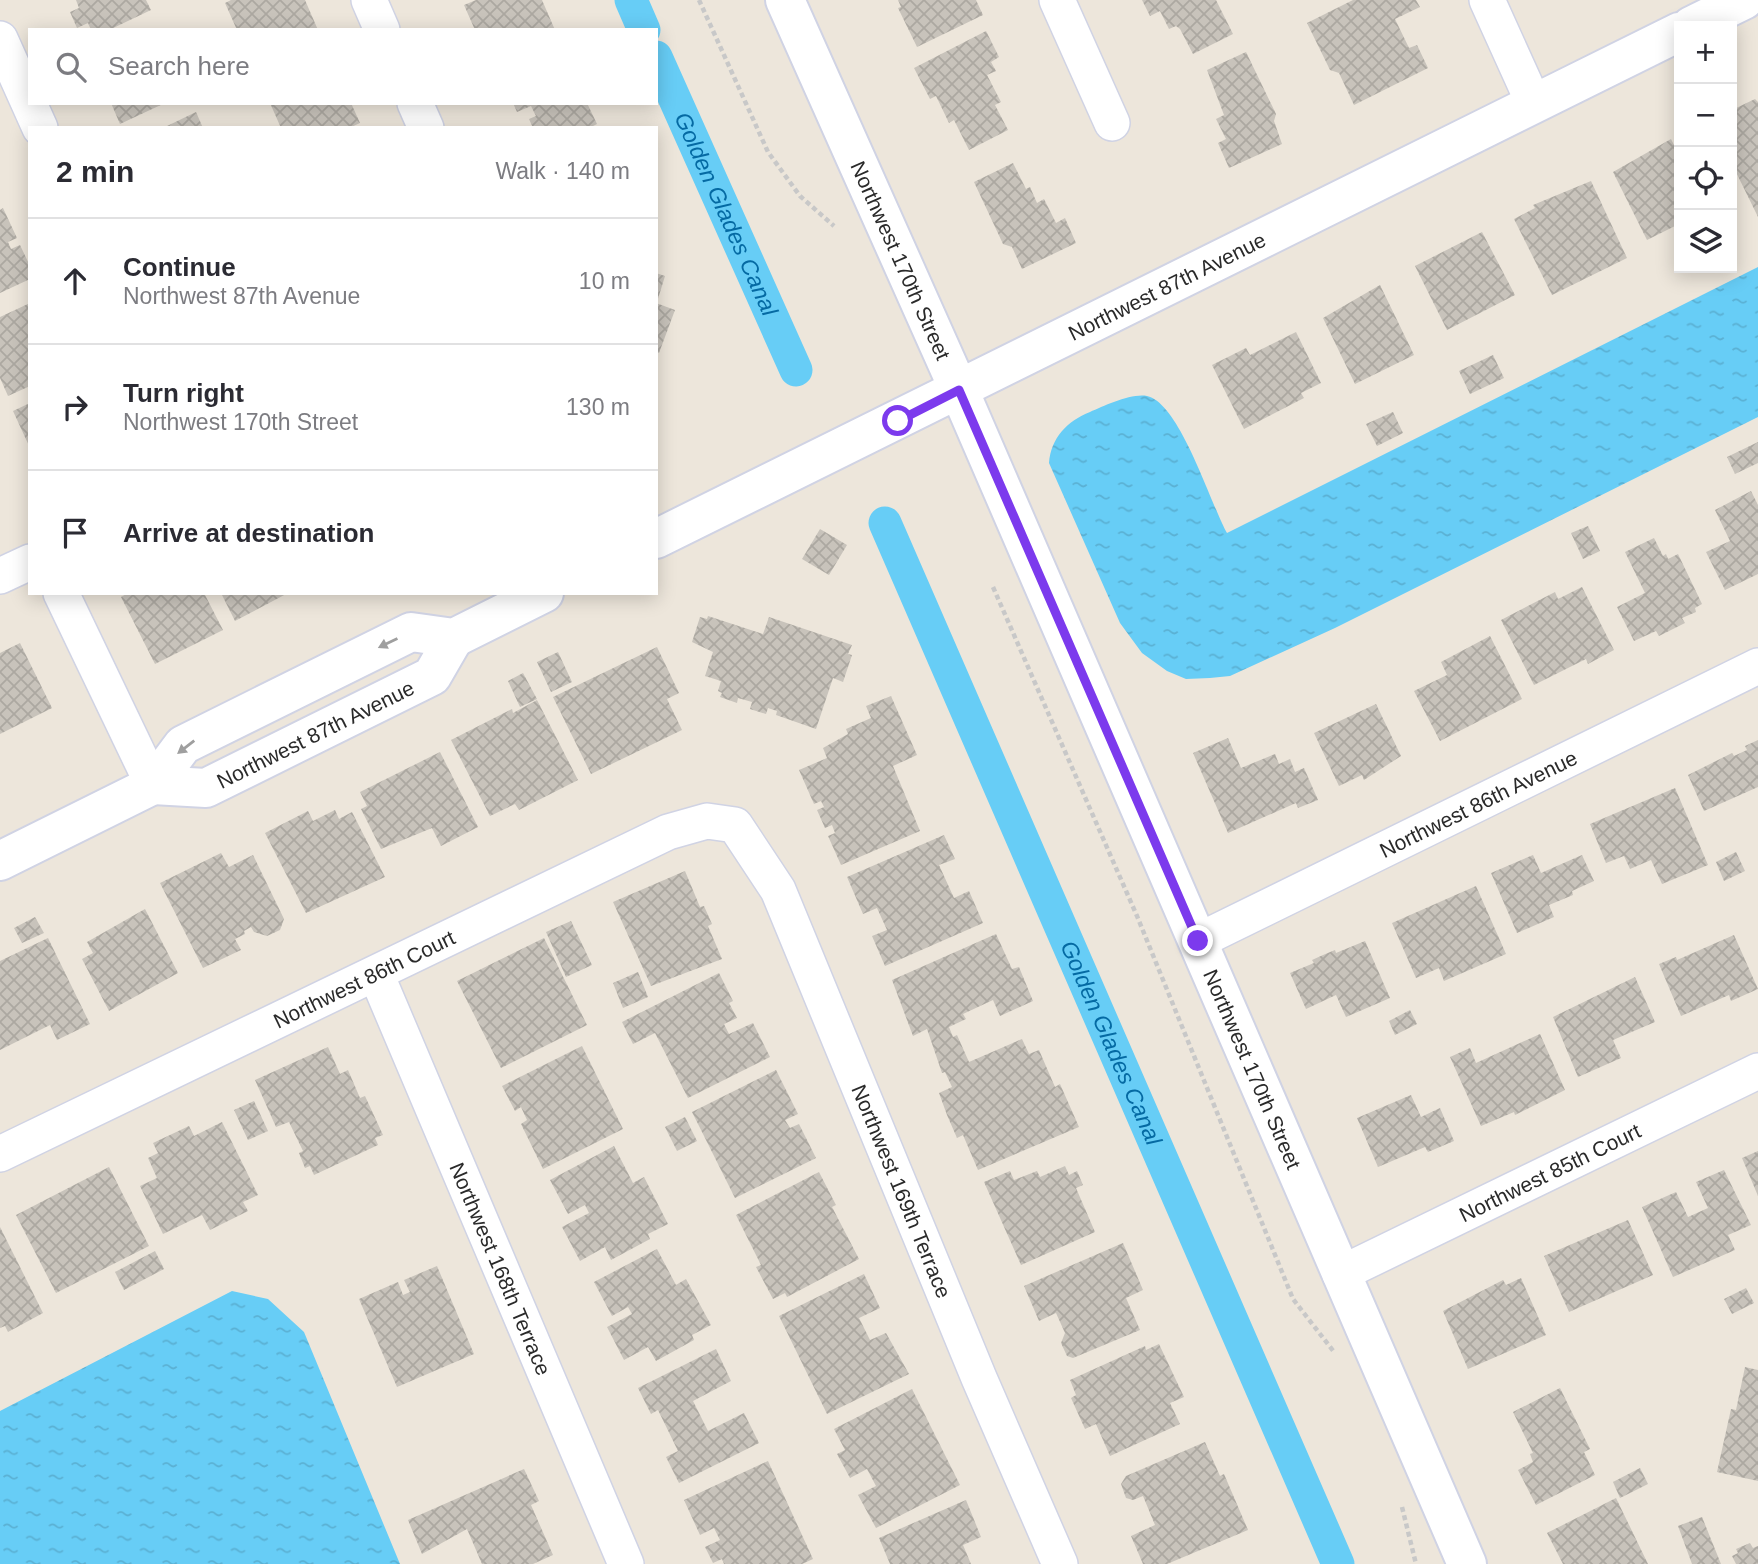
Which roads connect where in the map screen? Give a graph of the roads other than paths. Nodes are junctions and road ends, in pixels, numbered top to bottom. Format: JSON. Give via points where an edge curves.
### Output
{"nodes":[{"id":1,"x":369,"y":0,"type":"edge"},
{"id":2,"x":785,"y":0,"type":"edge"},
{"id":3,"x":1057,"y":0,"type":"edge"},
{"id":4,"x":1487,"y":0,"type":"edge"},
{"id":5,"x":1744,"y":0,"type":"edge"},
{"id":6,"x":1701,"y":21,"type":"edge"},
{"id":7,"x":381,"y":28,"type":"edge"},
{"id":8,"x":1674,"y":34,"type":"edge"},
{"id":9,"x":0,"y":39,"type":"edge"},
{"id":10,"x":28,"y":101,"type":"edge"},
{"id":11,"x":1534,"y":104,"type":"junction"},
{"id":12,"x":30,"y":105,"type":"edge"},
{"id":13,"x":416,"y":105,"type":"edge"},
{"id":14,"x":1112,"y":123,"type":"dead end"},
{"id":15,"x":39,"y":126,"type":"edge"},
{"id":16,"x":425,"y":126,"type":"edge"},
{"id":17,"x":959,"y":390,"type":"junction"},
{"id":18,"x":658,"y":538,"type":"edge"},
{"id":19,"x":28,"y":563,"type":"edge"},
{"id":20,"x":0,"y":576,"type":"edge"},
{"id":21,"x":62,"y":595,"type":"edge"},
{"id":22,"x":540,"y":595,"type":"edge"},
{"id":23,"x":1758,"y":666,"type":"edge"},
{"id":24,"x":153,"y":785,"type":"junction"},
{"id":25,"x":735,"y":825,"type":"joint"},
{"id":26,"x":0,"y":861,"type":"edge"},
{"id":27,"x":1198,"y":941,"type":"junction"},
{"id":28,"x":376,"y":974,"type":"junction"},
{"id":29,"x":1758,"y":1071,"type":"edge"},
{"id":30,"x":0,"y":1154,"type":"edge"},
{"id":31,"x":1340,"y":1275,"type":"junction"},
{"id":32,"x":626,"y":1564,"type":"edge"},
{"id":33,"x":1060,"y":1564,"type":"edge"},
{"id":34,"x":1467,"y":1564,"type":"edge"}],
"edges":[{"from":1,"to":7,"type":"street"},
{"from":2,"to":17,"type":"street","name":"Northwest 170th Street"},
{"from":3,"to":14,"type":"street"},
{"from":4,"to":11,"type":"street"},
{"from":5,"to":6,"type":"street"},
{"from":8,"to":11,"type":"street","name":"Northwest 87th Avenue"},
{"from":9,"to":10,"type":"street"},
{"from":11,"to":17,"type":"street","name":"Northwest 87th Avenue"},
{"from":12,"to":15,"type":"street"},
{"from":13,"to":16,"type":"street"},
{"from":17,"to":18,"type":"street","name":"Northwest 87th Avenue"},
{"from":17,"to":27,"type":"street","name":"Northwest 170th Street"},
{"from":19,"to":20,"type":"street"},
{"from":21,"to":24,"type":"street"},
{"from":22,"to":24,"type":"street","name":"Northwest 87th Avenue","via":[[454,638],[432,676],[206,788]]},
{"from":23,"to":27,"type":"street","name":"Northwest 86th Avenue"},
{"from":24,"to":26,"type":"street","name":"Northwest 87th Avenue"},
{"from":25,"to":28,"type":"street","name":"Northwest 86th Court","via":[[707,821],[668,832]]},
{"from":25,"to":33,"type":"street","name":"Northwest 169th Terrace","via":[[778,890]]},
{"from":27,"to":31,"type":"street","name":"Northwest 170th Street"},
{"from":28,"to":30,"type":"street","name":"Northwest 86th Court"},
{"from":28,"to":32,"type":"street","name":"Northwest 168th Terrace"},
{"from":29,"to":31,"type":"street","name":"Northwest 85th Court"},
{"from":31,"to":34,"type":"street","name":"Northwest 170th Street"}]}
